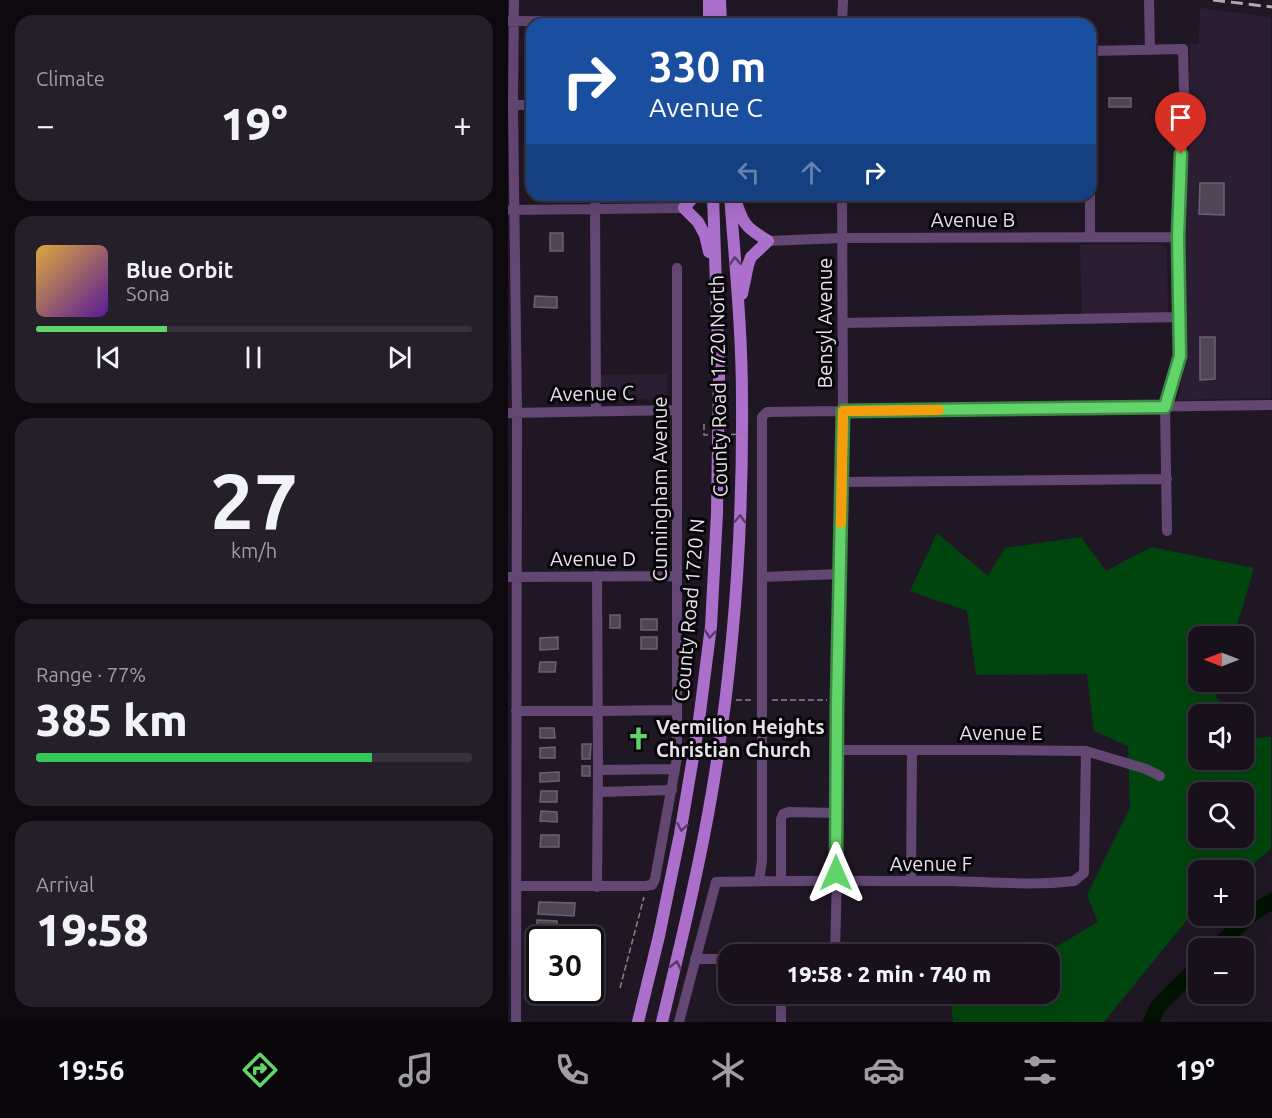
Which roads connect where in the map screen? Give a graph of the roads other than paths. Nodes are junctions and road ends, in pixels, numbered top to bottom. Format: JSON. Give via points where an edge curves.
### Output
{"nodes":[{"id":1,"x":514,"y":0,"type":"edge"},
{"id":2,"x":709,"y":0,"type":"edge"},
{"id":3,"x":720,"y":0,"type":"edge"},
{"id":4,"x":843,"y":0,"type":"edge"},
{"id":5,"x":1149,"y":0,"type":"edge"},
{"id":6,"x":709,"y":18,"type":"edge"},
{"id":7,"x":721,"y":18,"type":"edge"},
{"id":8,"x":842,"y":18,"type":"edge"},
{"id":9,"x":511,"y":21,"type":"edge"},
{"id":10,"x":526,"y":21,"type":"edge"},
{"id":11,"x":1150,"y":50,"type":"junction"},
{"id":12,"x":1096,"y":51,"type":"edge"},
{"id":13,"x":511,"y":105,"type":"edge"},
{"id":14,"x":595,"y":201,"type":"edge"},
{"id":15,"x":690,"y":201,"type":"edge"},
{"id":16,"x":713,"y":201,"type":"edge"},
{"id":17,"x":732,"y":201,"type":"edge"},
{"id":18,"x":734,"y":201,"type":"edge"},
{"id":19,"x":842,"y":201,"type":"edge"},
{"id":20,"x":1090,"y":201,"type":"edge"},
{"id":21,"x":684,"y":208,"type":"junction"},
{"id":22,"x":595,"y":209,"type":"junction"},
{"id":23,"x":511,"y":210,"type":"edge"},
{"id":24,"x":1090,"y":237,"type":"junction"},
{"id":25,"x":1178,"y":237,"type":"junction"},
{"id":26,"x":842,"y":238,"type":"junction"},
{"id":27,"x":768,"y":241,"type":"junction"},
{"id":28,"x":677,"y":268,"type":"dead end"},
{"id":29,"x":716,"y":291,"type":"junction"},
{"id":30,"x":739,"y":310,"type":"junction"},
{"id":31,"x":1179,"y":317,"type":"junction"},
{"id":32,"x":843,"y":323,"type":"junction"},
{"id":33,"x":1272,"y":405,"type":"edge"},
{"id":34,"x":1165,"y":407,"type":"junction"},
{"id":35,"x":677,"y":410,"type":"junction"},
{"id":36,"x":596,"y":411,"type":"junction"},
{"id":37,"x":843,"y":411,"type":"junction"},
{"id":38,"x":512,"y":413,"type":"edge"},
{"id":39,"x":1167,"y":479,"type":"junction"},
{"id":40,"x":842,"y":482,"type":"junction"},
{"id":41,"x":512,"y":495,"type":"edge"},
{"id":42,"x":1167,"y":531,"type":"dead end"},
{"id":43,"x":840,"y":574,"type":"junction"},
{"id":44,"x":597,"y":576,"type":"junction"},
{"id":45,"x":677,"y":576,"type":"junction"},
{"id":46,"x":512,"y":577,"type":"edge"},
{"id":47,"x":762,"y":577,"type":"junction"},
{"id":48,"x":512,"y":659,"type":"edge"},
{"id":49,"x":677,"y":710,"type":"junction"},
{"id":50,"x":516,"y":711,"type":"junction"},
{"id":51,"x":598,"y":711,"type":"junction"},
{"id":52,"x":837,"y":750,"type":"junction"},
{"id":53,"x":912,"y":750,"type":"junction"},
{"id":54,"x":1086,"y":751,"type":"junction"},
{"id":55,"x":675,"y":769,"type":"junction"},
{"id":56,"x":598,"y":770,"type":"junction"},
{"id":57,"x":1160,"y":776,"type":"dead end"},
{"id":58,"x":672,"y":790,"type":"junction"},
{"id":59,"x":598,"y":792,"type":"junction"},
{"id":60,"x":837,"y":813,"type":"junction"},
{"id":61,"x":781,"y":880,"type":"junction"},
{"id":62,"x":760,"y":881,"type":"junction"},
{"id":63,"x":836,"y":881,"type":"junction"},
{"id":64,"x":911,"y":881,"type":"junction"},
{"id":65,"x":516,"y":886,"type":"junction"},
{"id":66,"x":597,"y":887,"type":"junction"},
{"id":67,"x":835,"y":944,"type":"edge"},
{"id":68,"x":695,"y":959,"type":"junction"},
{"id":69,"x":718,"y":959,"type":"edge"},
{"id":70,"x":512,"y":961,"type":"edge"},
{"id":71,"x":781,"y":1004,"type":"edge"},
{"id":72,"x":516,"y":1022,"type":"edge"},
{"id":73,"x":638,"y":1022,"type":"edge"},
{"id":74,"x":662,"y":1022,"type":"edge"},
{"id":75,"x":679,"y":1022,"type":"edge"},
{"id":76,"x":781,"y":1022,"type":"edge"}],
"edges":[{"from":1,"to":9,"type":"street"},
{"from":2,"to":6,"type":"main road"},
{"from":3,"to":7,"type":"main road"},
{"from":4,"to":8,"type":"street"},
{"from":5,"to":11,"type":"street"},
{"from":9,"to":10,"type":"street"},
{"from":9,"to":13,"type":"street"},
{"from":11,"to":12,"type":"street"},
{"from":11,"to":25,"type":"street","via":[[1183,49]]},
{"from":13,"to":23,"type":"street"},
{"from":14,"to":22,"type":"street"},
{"from":15,"to":21,"type":"main road"},
{"from":16,"to":29,"type":"main road","name":"County Road 1720 N"},
{"from":30,"to":17,"type":"main road","name":"County Road 1720 North","one_way":true},
{"from":18,"to":27,"type":"main road","via":[[751,230]]},
{"from":19,"to":26,"type":"street","name":"Bensyl Avenue"},
{"from":20,"to":24,"type":"street"},
{"from":21,"to":22,"type":"street"},
{"from":21,"to":29,"type":"main road","via":[[705,235]]},
{"from":22,"to":23,"type":"street"},
{"from":22,"to":36,"type":"street"},
{"from":23,"to":38,"type":"street"},
{"from":24,"to":25,"type":"street","name":"Avenue B"},
{"from":24,"to":26,"type":"street","name":"Avenue B"},
{"from":25,"to":31,"type":"street"},
{"from":26,"to":27,"type":"street","name":"Avenue B"},
{"from":26,"to":32,"type":"street","name":"Bensyl Avenue"},
{"from":27,"to":30,"type":"main road","via":[[751,257]]},
{"from":28,"to":35,"type":"street","name":"Cunningham Avenue"},
{"from":29,"to":73,"type":"main road","name":"County Road 1720 N","one_way":true,"via":[[717,513],[711,626],[680,834]]},
{"from":74,"to":30,"type":"main road","name":"County Road 1720 North","one_way":true,"via":[[697,874],[732,639],[741,498]]},
{"from":31,"to":32,"type":"street"},
{"from":31,"to":34,"type":"street","via":[[1180,356]]},
{"from":32,"to":37,"type":"street","name":"Bensyl Avenue"},
{"from":33,"to":34,"type":"street"},
{"from":34,"to":37,"type":"street"},
{"from":34,"to":39,"type":"street"},
{"from":35,"to":36,"type":"street","name":"Avenue C"},
{"from":35,"to":45,"type":"street","name":"Cunningham Avenue"},
{"from":36,"to":38,"type":"street","name":"Avenue C"},
{"from":37,"to":40,"type":"street","name":"Bensyl Avenue"},
{"from":37,"to":47,"type":"street","via":[[767,412],[762,417]]},
{"from":38,"to":41,"type":"street"},
{"from":39,"to":40,"type":"street"},
{"from":39,"to":42,"type":"street"},
{"from":40,"to":43,"type":"street","name":"Bensyl Avenue"},
{"from":41,"to":46,"type":"street"},
{"from":43,"to":47,"type":"street"},
{"from":43,"to":52,"type":"street","name":"Bensyl Avenue"},
{"from":44,"to":45,"type":"street","name":"Avenue D"},
{"from":44,"to":46,"type":"street","name":"Avenue D"},
{"from":44,"to":51,"type":"street"},
{"from":45,"to":49,"type":"street","name":"Cunningham Avenue"},
{"from":46,"to":48,"type":"street"},
{"from":47,"to":62,"type":"street"},
{"from":48,"to":50,"type":"street"},
{"from":49,"to":51,"type":"street"},
{"from":49,"to":55,"type":"street"},
{"from":50,"to":51,"type":"street"},
{"from":50,"to":65,"type":"street"},
{"from":51,"to":56,"type":"street"},
{"from":52,"to":53,"type":"street","name":"Avenue E"},
{"from":52,"to":60,"type":"street","name":"Bensyl Avenue"},
{"from":53,"to":54,"type":"street","name":"Avenue E"},
{"from":53,"to":64,"type":"street"},
{"from":54,"to":57,"type":"street","name":"Avenue E"},
{"from":54,"to":64,"type":"street","name":"Avenue F","via":[[1084,873],[1074,881]]},
{"from":55,"to":56,"type":"street"},
{"from":55,"to":58,"type":"street"},
{"from":56,"to":59,"type":"street"},
{"from":58,"to":59,"type":"street"},
{"from":58,"to":66,"type":"street","via":[[652,885]]},
{"from":59,"to":66,"type":"street"},
{"from":60,"to":61,"type":"street","via":[[783,814]]},
{"from":60,"to":63,"type":"street","name":"Bensyl Avenue"},
{"from":61,"to":62,"type":"street","name":"Avenue F"},
{"from":61,"to":63,"type":"street","name":"Avenue F"},
{"from":62,"to":68,"type":"street","name":"Avenue F","via":[[716,882]]},
{"from":63,"to":64,"type":"street","name":"Avenue F"},
{"from":63,"to":67,"type":"street","name":"Bensyl Avenue"},
{"from":65,"to":66,"type":"street"},
{"from":65,"to":70,"type":"street"},
{"from":68,"to":69,"type":"street"},
{"from":68,"to":75,"type":"street"},
{"from":70,"to":72,"type":"street"},
{"from":71,"to":76,"type":"street"}]}
